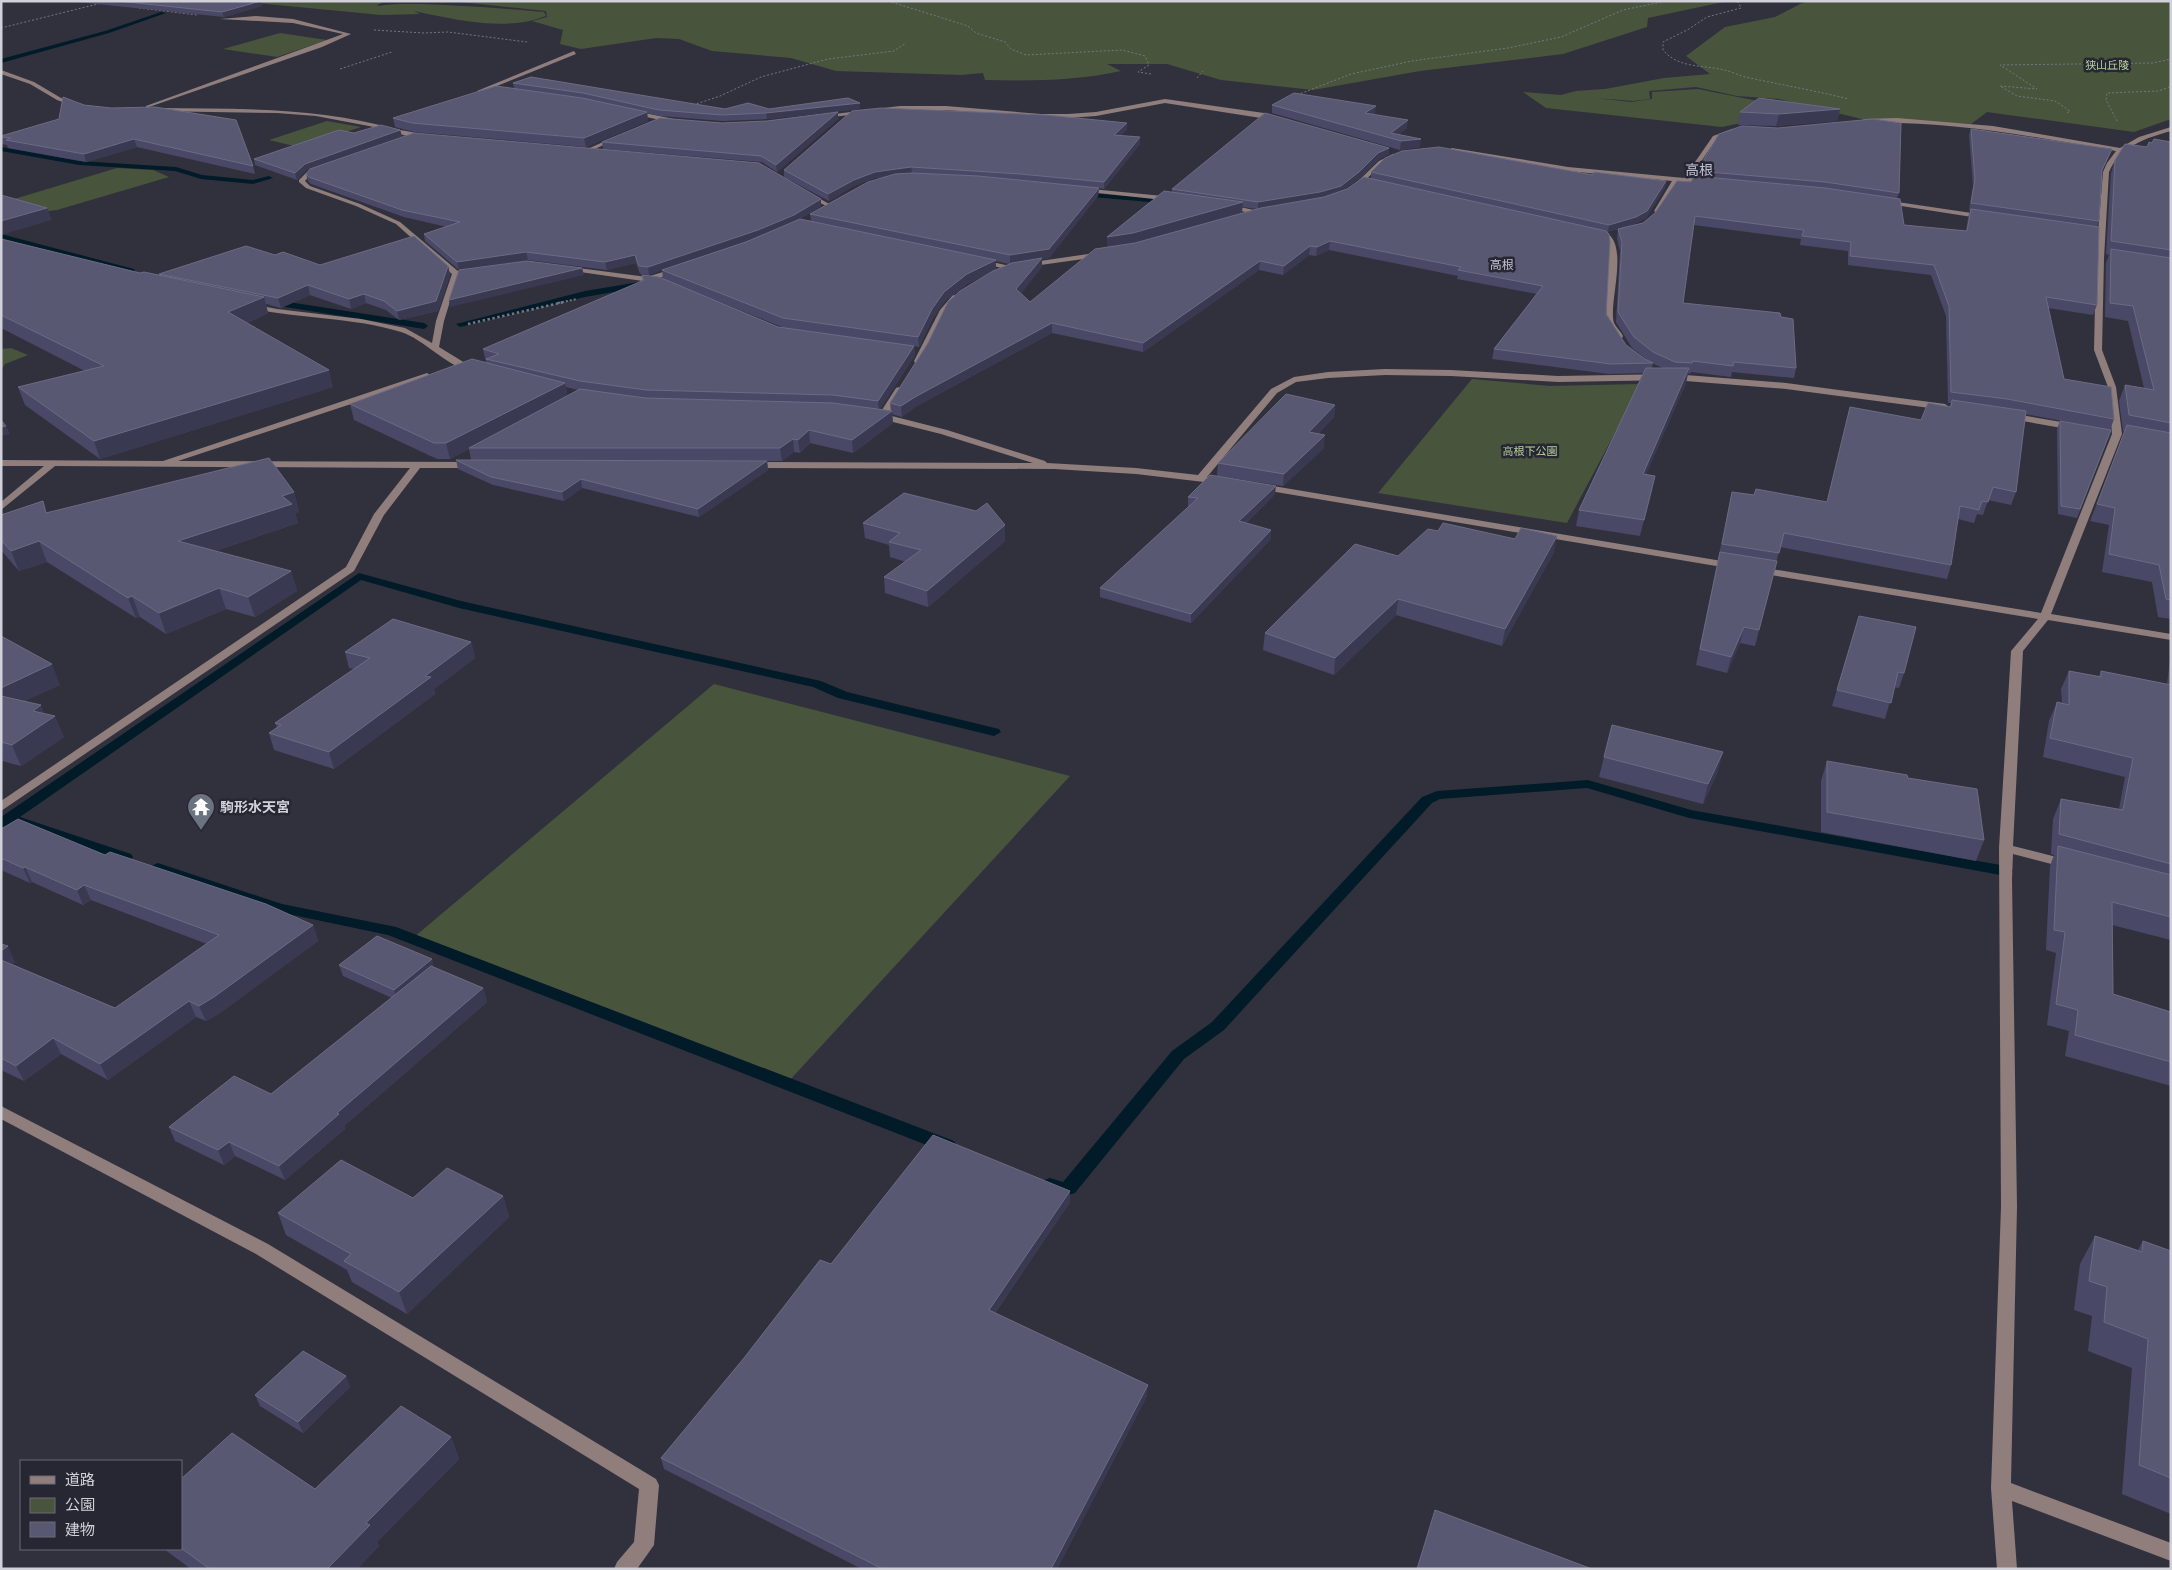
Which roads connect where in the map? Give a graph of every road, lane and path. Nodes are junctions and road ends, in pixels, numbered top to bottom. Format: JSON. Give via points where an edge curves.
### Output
{"nodes":[{"id":1,"x":888,"y":1,"type":"edge"},
{"id":2,"x":1666,"y":1,"type":"edge"},
{"id":3,"x":1733,"y":1,"type":"edge"},
{"id":4,"x":104,"y":2,"type":"edge"},
{"id":5,"x":109,"y":2,"type":"edge"},
{"id":6,"x":113,"y":5,"type":"dead end"},
{"id":7,"x":133,"y":7,"type":"edge"},
{"id":8,"x":223,"y":19,"type":"joint"},
{"id":9,"x":1,"y":28,"type":"edge"},
{"id":10,"x":348,"y":34,"type":"junction"},
{"id":11,"x":906,"y":43,"type":"dead end"},
{"id":12,"x":574,"y":53,"type":"joint"},
{"id":13,"x":2171,"y":58,"type":"edge"},
{"id":14,"x":1,"y":72,"type":"edge"},
{"id":15,"x":1157,"y":75,"type":"dead end"},
{"id":16,"x":488,"y":88,"type":"junction"},
{"id":17,"x":2171,"y":88,"type":"edge"},
{"id":18,"x":498,"y":90,"type":"edge"},
{"id":19,"x":469,"y":95,"type":"edge"},
{"id":20,"x":1849,"y":99,"type":"dead end"},
{"id":21,"x":87,"y":108,"type":"edge"},
{"id":22,"x":618,"y":110,"type":"edge"},
{"id":23,"x":852,"y":112,"type":"junction"},
{"id":24,"x":2065,"y":114,"type":"dead end"},
{"id":25,"x":1264,"y":115,"type":"junction"},
{"id":26,"x":814,"y":117,"type":"edge"},
{"id":27,"x":844,"y":119,"type":"edge"},
{"id":28,"x":654,"y":120,"type":"junction"},
{"id":29,"x":1859,"y":121,"type":"edge"},
{"id":30,"x":384,"y":122,"type":"dead end"},
{"id":31,"x":684,"y":122,"type":"edge"},
{"id":32,"x":1291,"y":122,"type":"edge"},
{"id":33,"x":375,"y":125,"type":"junction"},
{"id":34,"x":1739,"y":128,"type":"edge"},
{"id":35,"x":2171,"y":129,"type":"edge"},
{"id":36,"x":626,"y":134,"type":"edge"},
{"id":37,"x":414,"y":136,"type":"junction"},
{"id":38,"x":433,"y":138,"type":"edge"},
{"id":39,"x":2136,"y":141,"type":"junction"},
{"id":40,"x":396,"y":143,"type":"edge"},
{"id":41,"x":2151,"y":143,"type":"edge"},
{"id":42,"x":2090,"y":144,"type":"junction"},
{"id":43,"x":1445,"y":150,"type":"edge"},
{"id":44,"x":2121,"y":150,"type":"junction"},
{"id":45,"x":574,"y":151,"type":"edge"},
{"id":46,"x":1391,"y":151,"type":"edge"},
{"id":47,"x":584,"y":152,"type":"junction"},
{"id":48,"x":603,"y":153,"type":"edge"},
{"id":49,"x":325,"y":168,"type":"edge"},
{"id":50,"x":1676,"y":179,"type":"junction"},
{"id":51,"x":1686,"y":180,"type":"junction"},
{"id":52,"x":1362,"y":181,"type":"junction"},
{"id":53,"x":1715,"y":182,"type":"edge"},
{"id":54,"x":1372,"y":183,"type":"edge"},
{"id":55,"x":1076,"y":190,"type":"edge"},
{"id":56,"x":1349,"y":190,"type":"edge"},
{"id":57,"x":802,"y":191,"type":"edge"},
{"id":58,"x":1181,"y":200,"type":"edge"},
{"id":59,"x":836,"y":201,"type":"edge"},
{"id":60,"x":1872,"y":201,"type":"edge"},
{"id":61,"x":828,"y":205,"type":"junction"},
{"id":62,"x":1217,"y":205,"type":"edge"},
{"id":63,"x":821,"y":210,"type":"edge"},
{"id":64,"x":1269,"y":212,"type":"edge"},
{"id":65,"x":1259,"y":213,"type":"junction"},
{"id":66,"x":1242,"y":218,"type":"edge"},
{"id":67,"x":1989,"y":218,"type":"edge"},
{"id":68,"x":1650,"y":220,"type":"edge"},
{"id":69,"x":1590,"y":230,"type":"edge"},
{"id":70,"x":2092,"y":232,"type":"edge"},
{"id":71,"x":2102,"y":233,"type":"junction"},
{"id":72,"x":1114,"y":252,"type":"edge"},
{"id":73,"x":974,"y":260,"type":"edge"},
{"id":74,"x":554,"y":267,"type":"edge"},
{"id":75,"x":685,"y":267,"type":"edge"},
{"id":76,"x":1010,"y":268,"type":"junction"},
{"id":77,"x":996,"y":274,"type":"edge"},
{"id":78,"x":649,"y":279,"type":"junction"},
{"id":79,"x":663,"y":282,"type":"edge"},
{"id":80,"x":962,"y":293,"type":"edge"},
{"id":81,"x":580,"y":298,"type":"dead end"},
{"id":82,"x":241,"y":304,"type":"edge"},
{"id":83,"x":439,"y":329,"type":"junction"},
{"id":84,"x":1624,"y":344,"type":"edge"},
{"id":85,"x":435,"y":348,"type":"junction"},
{"id":86,"x":914,"y":350,"type":"edge"},
{"id":87,"x":923,"y":352,"type":"junction"},
{"id":88,"x":462,"y":364,"type":"junction"},
{"id":89,"x":453,"y":368,"type":"edge"},
{"id":90,"x":913,"y":368,"type":"edge"},
{"id":91,"x":1656,"y":370,"type":"edge"},
{"id":92,"x":488,"y":373,"type":"edge"},
{"id":93,"x":434,"y":374,"type":"edge"},
{"id":94,"x":1673,"y":377,"type":"junction"},
{"id":95,"x":903,"y":384,"type":"edge"},
{"id":96,"x":1957,"y":408,"type":"edge"},
{"id":97,"x":863,"y":414,"type":"edge"},
{"id":98,"x":2003,"y":415,"type":"edge"},
{"id":99,"x":883,"y":416,"type":"junction"},
{"id":100,"x":2079,"y":428,"type":"edge"},
{"id":101,"x":469,"y":456,"type":"edge"},
{"id":102,"x":1,"y":463,"type":"edge"},
{"id":103,"x":52,"y":464,"type":"junction"},
{"id":104,"x":156,"y":464,"type":"junction"},
{"id":105,"x":417,"y":465,"type":"junction"},
{"id":106,"x":452,"y":465,"type":"junction"},
{"id":107,"x":481,"y":465,"type":"edge"},
{"id":108,"x":738,"y":465,"type":"edge"},
{"id":109,"x":1054,"y":466,"type":"junction"},
{"id":110,"x":1201,"y":478,"type":"junction"},
{"id":111,"x":1231,"y":482,"type":"edge"},
{"id":112,"x":1250,"y":486,"type":"edge"},
{"id":113,"x":1,"y":507,"type":"edge"},
{"id":114,"x":2046,"y":618,"type":"junction"},
{"id":115,"x":2171,"y":637,"type":"edge"},
{"id":116,"x":1,"y":807,"type":"edge"},
{"id":117,"x":2006,"y":848,"type":"junction"},
{"id":118,"x":2079,"y":868,"type":"edge"},
{"id":119,"x":1,"y":1112,"type":"edge"},
{"id":120,"x":2001,"y":1488,"type":"junction"},
{"id":121,"x":2171,"y":1552,"type":"edge"},
{"id":122,"x":624,"y":1569,"type":"edge"},
{"id":123,"x":2007,"y":1569,"type":"edge"}],
"edges":[{"from":1,"to":15,"type":"path","via":[[968,26],[976,33],[1004,42],[1026,55],[1122,50],[1145,56],[1149,64],[1138,72]]},
{"from":2,"to":25,"type":"path","via":[[1623,10],[1560,37],[1351,74],[1302,92]]},
{"from":3,"to":20,"type":"path","via":[[1738,2],[1741,8],[1707,17],[1663,42],[1663,50],[1670,58],[1691,66],[1726,70],[1748,78]]},
{"from":4,"to":5,"type":"path"},
{"from":4,"to":6,"type":"path"},
{"from":4,"to":9,"type":"path"},
{"from":7,"to":8,"type":"path"},
{"from":8,"to":10,"type":"street","via":[[293,21]]},
{"from":10,"to":12,"type":"path","via":[[370,30],[448,32],[555,45],[574,50]]},
{"from":10,"to":33,"type":"street","via":[[139,110],[278,111]]},
{"from":11,"to":28,"type":"path","via":[[894,51],[828,59],[761,77]]},
{"from":12,"to":16,"type":"street"},
{"from":13,"to":24,"type":"path","via":[[2154,63],[2000,65],[2037,89],[2000,86],[2017,96],[2055,101],[2070,111]]},
{"from":14,"to":21,"type":"street","via":[[32,83],[59,99]]},
{"from":16,"to":18,"type":"street"},
{"from":16,"to":19,"type":"street"},
{"from":17,"to":42,"type":"path","via":[[2108,93],[2106,100],[2120,126]]},
{"from":22,"to":28,"type":"street"},
{"from":23,"to":25,"type":"street","via":[[946,108],[1068,116],[1165,101]]},
{"from":23,"to":26,"type":"street"},
{"from":23,"to":27,"type":"street"},
{"from":25,"to":32,"type":"street"},
{"from":28,"to":31,"type":"street"},
{"from":29,"to":42,"type":"street","via":[[1948,122]]},
{"from":30,"to":33,"type":"street"},
{"from":33,"to":37,"type":"street"},
{"from":34,"to":51,"type":"street","via":[[1715,137]]},
{"from":35,"to":39,"type":"street"},
{"from":36,"to":47,"type":"street"},
{"from":37,"to":38,"type":"street"},
{"from":37,"to":40,"type":"street"},
{"from":39,"to":41,"type":"street"},
{"from":39,"to":44,"type":"street"},
{"from":42,"to":44,"type":"street"},
{"from":43,"to":50,"type":"street","via":[[1568,169]]},
{"from":44,"to":71,"type":"street","via":[[2108,162]]},
{"from":45,"to":47,"type":"street"},
{"from":46,"to":52,"type":"street","via":[[1400,154],[1381,162]]},
{"from":47,"to":48,"type":"street"},
{"from":49,"to":83,"type":"street","via":[[309,173],[301,181],[398,223],[461,273]]},
{"from":50,"to":51,"type":"street"},
{"from":50,"to":68,"type":"street"},
{"from":51,"to":53,"type":"street"},
{"from":52,"to":54,"type":"street"},
{"from":52,"to":56,"type":"street"},
{"from":55,"to":58,"type":"street"},
{"from":57,"to":61,"type":"street"},
{"from":59,"to":61,"type":"street"},
{"from":60,"to":67,"type":"street"},
{"from":61,"to":63,"type":"street"},
{"from":62,"to":65,"type":"street"},
{"from":64,"to":65,"type":"street"},
{"from":65,"to":66,"type":"street"},
{"from":69,"to":84,"type":"street","via":[[1612,235],[1610,323]]},
{"from":70,"to":71,"type":"street"},
{"from":71,"to":114,"type":"street","via":[[2098,350],[2112,387],[2117,435]]},
{"from":72,"to":76,"type":"street"},
{"from":73,"to":76,"type":"street"},
{"from":74,"to":78,"type":"street"},
{"from":75,"to":78,"type":"street"},
{"from":76,"to":77,"type":"street"},
{"from":78,"to":79,"type":"street"},
{"from":80,"to":87,"type":"street","via":[[944,310]]},
{"from":81,"to":83,"type":"path"},
{"from":82,"to":85,"type":"street","via":[[405,330]]},
{"from":83,"to":85,"type":"street"},
{"from":85,"to":88,"type":"street"},
{"from":86,"to":87,"type":"street"},
{"from":87,"to":90,"type":"street"},
{"from":88,"to":89,"type":"street"},
{"from":88,"to":92,"type":"street"},
{"from":91,"to":94,"type":"street"},
{"from":93,"to":104,"type":"street"},
{"from":94,"to":96,"type":"street","via":[[1786,386]]},
{"from":94,"to":110,"type":"street","via":[[1558,379],[1385,372],[1328,374],[1294,380],[1274,391]]},
{"from":95,"to":99,"type":"street"},
{"from":97,"to":99,"type":"street"},
{"from":98,"to":100,"type":"street"},
{"from":99,"to":109,"type":"street"},
{"from":101,"to":106,"type":"street"},
{"from":102,"to":103,"type":"street"},
{"from":103,"to":104,"type":"street"},
{"from":103,"to":113,"type":"street"},
{"from":104,"to":105,"type":"street"},
{"from":105,"to":106,"type":"street"},
{"from":105,"to":116,"type":"street","via":[[379,514],[350,569]]},
{"from":106,"to":107,"type":"street"},
{"from":108,"to":109,"type":"street"},
{"from":109,"to":110,"type":"street"},
{"from":110,"to":111,"type":"street"},
{"from":112,"to":114,"type":"street"},
{"from":114,"to":115,"type":"street"},
{"from":114,"to":117,"type":"street","via":[[2017,651]]},
{"from":117,"to":118,"type":"street"},
{"from":117,"to":120,"type":"street","via":[[2009,1207]]},
{"from":119,"to":122,"type":"street","via":[[262,1250],[649,1485],[644,1545]]},
{"from":120,"to":121,"type":"street"},
{"from":120,"to":123,"type":"street"}]}
